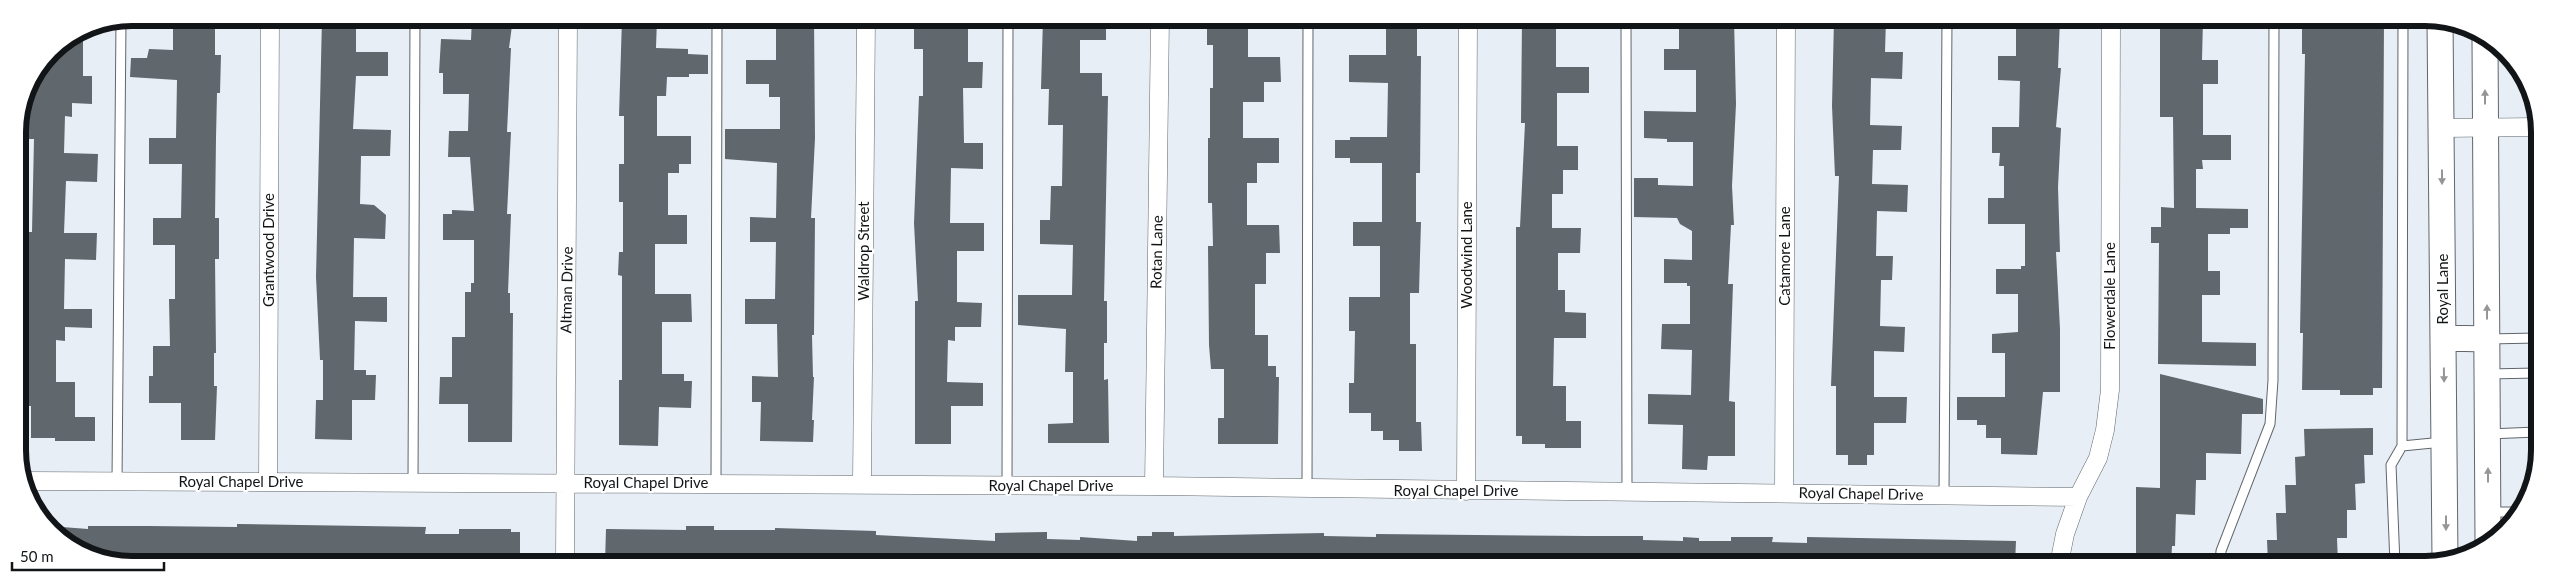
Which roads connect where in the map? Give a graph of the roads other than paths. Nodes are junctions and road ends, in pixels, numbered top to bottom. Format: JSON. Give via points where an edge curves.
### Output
{"nodes":[{"id":1,"x":270,"y":26,"type":"edge"},
{"id":2,"x":415,"y":26,"type":"edge"},
{"id":3,"x":568,"y":26,"type":"edge"},
{"id":4,"x":717,"y":26,"type":"edge"},
{"id":5,"x":866,"y":26,"type":"edge"},
{"id":6,"x":1008,"y":26,"type":"edge"},
{"id":7,"x":1160,"y":26,"type":"edge"},
{"id":8,"x":1308,"y":26,"type":"edge"},
{"id":9,"x":1468,"y":26,"type":"edge"},
{"id":10,"x":1626,"y":26,"type":"edge"},
{"id":11,"x":1786,"y":26,"type":"edge"},
{"id":12,"x":1947,"y":26,"type":"edge"},
{"id":13,"x":2111,"y":26,"type":"edge"},
{"id":14,"x":2274,"y":26,"type":"edge"},
{"id":15,"x":2403,"y":26,"type":"edge"},
{"id":16,"x":121,"y":27,"type":"edge"},
{"id":17,"x":2440,"y":27,"type":"edge"},
{"id":18,"x":2485,"y":45,"type":"edge"},
{"id":19,"x":2531,"y":127,"type":"edge"},
{"id":20,"x":2442,"y":128,"type":"junction"},
{"id":21,"x":2486,"y":128,"type":"junction"},
{"id":22,"x":2443,"y":338,"type":"junction"},
{"id":23,"x":2531,"y":338,"type":"edge"},
{"id":24,"x":2487,"y":339,"type":"junction"},
{"id":25,"x":2531,"y":373,"type":"edge"},
{"id":26,"x":2487,"y":374,"type":"junction"},
{"id":27,"x":2531,"y":432,"type":"edge"},
{"id":28,"x":2488,"y":434,"type":"junction"},
{"id":29,"x":2446,"y":441,"type":"junction"},
{"id":30,"x":2402,"y":446,"type":"junction"},
{"id":31,"x":31,"y":481,"type":"edge"},
{"id":32,"x":413,"y":481,"type":"junction"},
{"id":33,"x":117,"y":482,"type":"junction"},
{"id":34,"x":268,"y":482,"type":"junction"},
{"id":35,"x":564,"y":482,"type":"junction"},
{"id":36,"x":716,"y":484,"type":"junction"},
{"id":37,"x":862,"y":484,"type":"junction"},
{"id":38,"x":1007,"y":486,"type":"junction"},
{"id":39,"x":1154,"y":486,"type":"junction"},
{"id":40,"x":1307,"y":489,"type":"junction"},
{"id":41,"x":1466,"y":491,"type":"junction"},
{"id":42,"x":1627,"y":492,"type":"junction"},
{"id":43,"x":1784,"y":492,"type":"junction"},
{"id":44,"x":1944,"y":495,"type":"junction"},
{"id":45,"x":2078,"y":497,"type":"junction"},
{"id":46,"x":2488,"y":512,"type":"junction"},
{"id":47,"x":2511,"y":512,"type":"edge"},
{"id":48,"x":2488,"y":535,"type":"edge"},
{"id":49,"x":2446,"y":554,"type":"edge"},
{"id":50,"x":565,"y":556,"type":"edge"},
{"id":51,"x":2061,"y":556,"type":"edge"},
{"id":52,"x":2221,"y":556,"type":"edge"},
{"id":53,"x":2395,"y":556,"type":"edge"}],
"edges":[{"from":1,"to":34,"type":"street","name":"Grantwood Drive"},
{"from":2,"to":32,"type":"lane"},
{"from":3,"to":35,"type":"street","name":"Altman Drive"},
{"from":4,"to":36,"type":"lane"},
{"from":5,"to":37,"type":"street","name":"Waldrop Street"},
{"from":6,"to":38,"type":"lane"},
{"from":7,"to":39,"type":"street","name":"Rotan Lane"},
{"from":8,"to":40,"type":"lane"},
{"from":9,"to":41,"type":"street","name":"Woodwind Lane"},
{"from":10,"to":42,"type":"lane"},
{"from":11,"to":43,"type":"street","name":"Catamore Lane"},
{"from":12,"to":44,"type":"lane"},
{"from":13,"to":45,"type":"street","name":"Flowerdale Lane","via":[[2110,390],[2098,458]]},
{"from":14,"to":52,"type":"lane","via":[[2273,380],[2270,424]]},
{"from":15,"to":30,"type":"lane"},
{"from":16,"to":33,"type":"lane"},
{"from":17,"to":20,"type":"main road","name":"Royal Lane"},
{"from":21,"to":18,"type":"main road","one_way":true},
{"from":19,"to":21,"type":"street"},
{"from":20,"to":21,"type":"street"},
{"from":20,"to":22,"type":"main road","name":"Royal Lane","one_way":true},
{"from":24,"to":21,"type":"main road","one_way":true},
{"from":22,"to":24,"type":"main road"},
{"from":22,"to":29,"type":"main road","name":"Royal Lane","one_way":true},
{"from":23,"to":24,"type":"lane"},
{"from":24,"to":26,"type":"main road"},
{"from":25,"to":26,"type":"lane"},
{"from":26,"to":28,"type":"main road"},
{"from":27,"to":28,"type":"lane"},
{"from":46,"to":28,"type":"main road","one_way":true},
{"from":29,"to":30,"type":"lane"},
{"from":29,"to":49,"type":"main road","name":"Royal Lane","one_way":true},
{"from":30,"to":53,"type":"lane","via":[[2391,465]]},
{"from":31,"to":33,"type":"street","name":"Royal Chapel Drive"},
{"from":32,"to":34,"type":"street","name":"Royal Chapel Drive"},
{"from":32,"to":35,"type":"street","name":"Royal Chapel Drive"},
{"from":33,"to":34,"type":"street","name":"Royal Chapel Drive"},
{"from":35,"to":36,"type":"street","name":"Royal Chapel Drive"},
{"from":35,"to":50,"type":"street","name":"Altman Drive"},
{"from":36,"to":37,"type":"street","name":"Royal Chapel Drive"},
{"from":37,"to":38,"type":"street","name":"Royal Chapel Drive"},
{"from":38,"to":39,"type":"street","name":"Royal Chapel Drive"},
{"from":39,"to":40,"type":"street","name":"Royal Chapel Drive"},
{"from":40,"to":41,"type":"street","name":"Royal Chapel Drive"},
{"from":41,"to":42,"type":"street","name":"Royal Chapel Drive"},
{"from":42,"to":43,"type":"street","name":"Royal Chapel Drive"},
{"from":43,"to":44,"type":"street","name":"Royal Chapel Drive"},
{"from":44,"to":45,"type":"street","name":"Royal Chapel Drive"},
{"from":45,"to":51,"type":"street","name":"Flowerdale Lane"},
{"from":46,"to":47,"type":"lane"},
{"from":46,"to":48,"type":"main road"}]}
